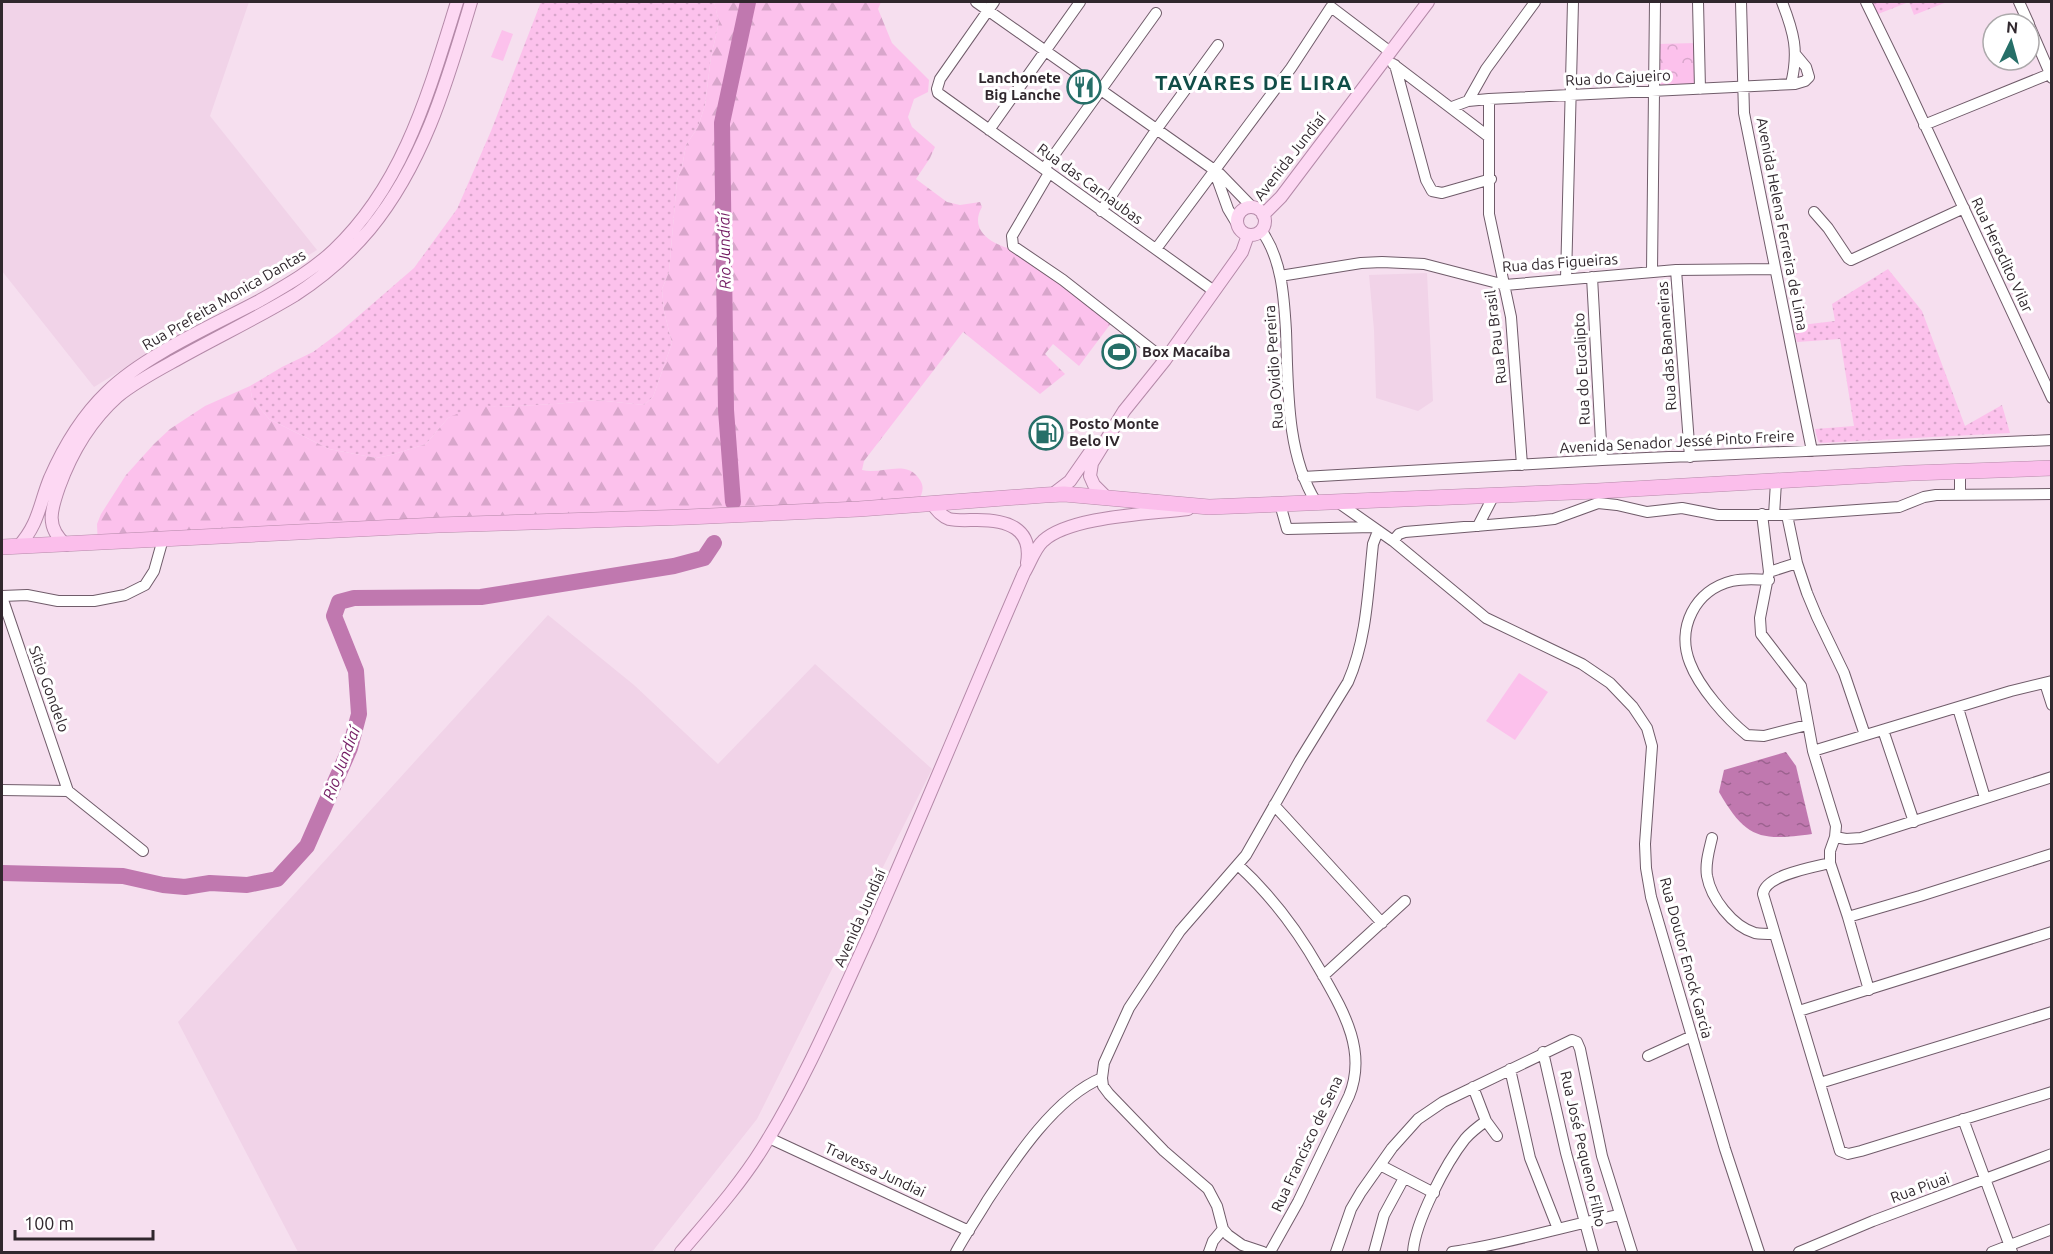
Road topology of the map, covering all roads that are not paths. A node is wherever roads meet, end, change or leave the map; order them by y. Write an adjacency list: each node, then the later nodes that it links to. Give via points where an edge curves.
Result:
1 (471, 2): 15 (main road, Rua Prefeita Monica Dantas)
2 (976, 2): 13 (street)
3 (1080, 2): 17 (street)
4 (1428, 2): 20 (main road, Avenida Jundiaí)
5 (1535, 2): 29 (street, via 1486,69)
6 (1573, 2): 27 (street)
7 (1655, 2): 26 (street, Rua das Bananeiras)
8 (1698, 2): 24 (street)
9 (1741, 2): 23 (street, Avenida Helena Ferreira de Lima)
10 (1782, 2): 19 (street)
11 (1866, 2): 31 (street, Rua Heraclito Vilar)
12 (454, 6): 15 (street); 77 (main road, Rua Prefeita Monica Dantas, via 412,136 393,174 359,224 310,270 122,379 79,424 57,462)
13 (991, 6): 17 (street); 32 (street, Rua das Carnaubas, via 937,88 938,93)
14 (1156, 13): 25 (street)
15 (466, 18): 77 (main road, Rua Prefeita Monica Dantas, via 416,159 370,229 332,268 296,294 120,395 97,418 78,446)
16 (1218, 45): 33 (street)
17 (1044, 51): 25 (street); 32 (street)
18 (2041, 52): 21 (street)
19 (1796, 55): 22 (street); 22 (street, Rua do Cajueiro, via 1809,77)
20 (1389, 58): 30 (street); 35 (street, via 1331,7 1291,68); 37 (street, via 1431,189 1446,193); 40 (main road, Avenida Jundiaí, via 1281,197)
21 (2051, 75): 31 (street)
22 (1789, 84): 23 (street, Rua do Cajueiro)
23 (1744, 87): 24 (street, Rua do Cajueiro); 46 (street, Avenida Helena Ferreira de Lima, via 1746,122)
24 (1700, 89): 26 (street, Rua do Cajueiro)
25 (1100, 90): 33 (street); 36 (street)
26 (1654, 91): 27 (street, Rua do Cajueiro); 48 (street, Rua das Bananeiras)
27 (1571, 96): 28 (street, Rua do Cajueiro); 51 (street)
28 (1490, 99): 29 (street, Rua do Cajueiro); 34 (street, Rua Pau Brasil)
29 (1468, 101): 30 (street, Rua do Cajueiro)
30 (1452, 107): 34 (street)
31 (1924, 125): 38 (street, Rua Heraclito Vilar)
32 (989, 130): 36 (street, Rua das Carnaubas)
33 (1156, 130): 35 (street); 39 (street)
34 (1488, 137): 37 (street, Rua Pau Brasil)
35 (1214, 170): 40 (street); 42 (street); 45 (street)
36 (1047, 171): 39 (street, Rua das Carnaubas); 54 (street, via 1012,236 1013,246)
37 (1491, 179): 52 (street, Rua Pau Brasil, via 1490,214)
38 (1964, 208): 41 (street, via 1852,260); 55 (street, Rua Heraclito Vilar)
39 (1101, 211): 45 (street, Rua das Carnaubas)
40 (1258, 211): 42 (main road, via 1241,211); 43 (main road, via 1264,224)
41 (1814, 212)
42 (1237, 224): 44 (main road)
43 (1261, 230): 44 (main road); 49 (street, Rua Ovidio Pereira)
44 (1248, 235): 53 (main road, via 1242,252)
45 (1156, 249): 53 (street, Rua das Carnaubas)
46 (1774, 269): 47 (street, Rua das Figueiras); 58 (street, Avenida Helena Ferreira de Lima)
47 (1676, 270): 48 (street, Rua das Figueiras); 59 (street, Rua das Bananeiras)
48 (1652, 271): 50 (street, Rua das Figueiras)
49 (1280, 276): 52 (street, Rua das Figueiras, via 1361,263 1403,262 1444,268); 64 (street, Rua Ovidio Pereira, via 1290,413)
50 (1592, 277): 51 (street, Rua das Figueiras); 60 (street, Rua do Eucalipto)
51 (1566, 279): 52 (street, Rua das Figueiras)
52 (1505, 285): 61 (street, Rua Pau Brasil, via 1515,348)
53 (1214, 291): 54 (main road)
54 (1165, 360): 56 (main road)
55 (2051, 394)
56 (1111, 430): 66 (main road, via 1070,481); 71 (main road, via 1090,470 1094,485)
57 (2052, 440): 58 (street, Avenida Senador Jessé Pinto Freire)
58 (1812, 451): 59 (street, Avenida Senador Jessé Pinto Freire)
59 (1690, 456): 60 (street, Avenida Senador Jessé Pinto Freire)
60 (1602, 460): 61 (street, Avenida Senador Jessé Pinto Freire)
61 (1522, 465): 64 (street, Avenida Senador Jessé Pinto Freire)
62 (2052, 468): 63 (highway)
63 (1960, 471): 65 (highway); 67 (street)
64 (1303, 477): 73 (street, Rua Ovidio Pereira)
65 (1776, 482): 70 (highway); 79 (street)
66 (1053, 494): 71 (highway); 74 (highway)
67 (1960, 494): 68 (street); 80 (street, via 1929,496 1899,507)
68 (2052, 494)
69 (1494, 495): 70 (highway); 72 (highway); 81 (street)
70 (1598, 497): 78 (street, via 1647,513 1682,508 1718,514); 81 (street, via 1554,519)
71 (1107, 498): 76 (highway)
72 (1336, 501): 73 (highway); 82 (street, Rua Doutor Enock Garcia)
73 (1316, 502): 75 (highway)
74 (932, 504): 83 (highway); 89 (main road, Avenida Jundiaí, via 952,520 992,520 1016,528 1024,534 1028,545)
75 (1280, 504): 76 (highway); 82 (street, via 1287,529)
76 (1209, 507): 89 (main road, Avenida Jundiaí, via 1110,518 1056,531 1042,542)
77 (46, 511): 85 (main road, via 57,538); 86 (main road, Rua Prefeita Monica Dantas)
78 (1762, 514): 79 (street); 90 (street)
79 (1774, 515): 80 (street)
80 (1787, 515): 88 (street)
81 (1478, 526): 84 (street, via 1405,532)
82 (1376, 529): 84 (street, Rua Doutor Enock Garcia); 103 (street, via 1354,668)
83 (163, 539): 85 (highway); 91 (street, via 154,571 145,585 125,595 93,601 58,601 27,595)
84 (1393, 541): 120 (street, Rua Doutor Enock Garcia, via 1486,618 1597,673 1623,695 1644,721 1652,754 1645,844 1648,881)
85 (66, 544): 86 (highway)
86 (18, 547): 87 (highway)
87 (2, 548)
88 (1797, 563): 90 (street); 97 (street, via 1844,673)
89 (1024, 573): 131 (main road, Avenida Jundiaí, via 837,1006)
90 (1769, 576): 95 (street, via 1760,618 1761,634 1801,686); 95 (street, via 1730,582 1701,599 1686,629 1688,657 1706,689 1747,735)
91 (2, 597): 101 (street, Sítio Gondelo)
92 (2048, 682): 93 (street); 94 (street)
93 (2052, 705)
94 (1958, 708): 96 (street); 102 (street)
95 (1807, 725): 98 (street)
96 (1883, 730): 97 (street); 104 (street)
97 (1865, 735): 98 (street)
98 (1814, 751): 105 (street, via 1833,813)
99 (2052, 777): 102 (street)
100 (2, 790): 101 (street)
101 (68, 791): 107 (street)
102 (1985, 798): 104 (street)
103 (1274, 806): 110 (street); 113 (street)
104 (1914, 822): 105 (street, via 1861,838)
105 (1835, 837): 109 (street)
106 (1712, 838): 115 (street, via 1707,867 1716,899 1745,928)
107 (143, 851)
108 (2052, 854): 112 (street)
109 (1830, 862): 112 (street); 115 (street, via 1782,876 1765,886 1764,897)
110 (1238, 865): 116 (street, Rua Francisco de Sena, via 1295,928); 124 (street, via 1194,912 1145,982 1118,1030)
111 (1405, 901): 113 (street)
112 (1848, 917): 117 (street)
113 (1382, 923): 116 (street)
114 (2052, 932): 117 (street)
115 (1774, 934): 118 (street)
116 (1323, 976): 149 (street, Rua Francisco de Sena, via 1351,1033 1355,1078)
117 (1869, 990): 118 (street)
118 (1799, 1011): 125 (street)
119 (2052, 1012): 125 (street)
120 (1692, 1036): 122 (street); 156 (street, Rua Doutor Enock Garcia)
121 (1543, 1052): 123 (street); 137 (street, via 1571,1040 1577,1042); 138 (street, Rua José Pequeno Filho)
122 (1648, 1056)
123 (1510, 1069): 126 (street); 140 (street, via 1530,1158)
124 (1102, 1078): 139 (street, via 1103,1086 1121,1109 1208,1189); 142 (street, via 1069,1101 1023,1148)
125 (1820, 1083): 128 (street, via 1837,1146 1843,1153)
126 (1473, 1087): 129 (street); 133 (street, via 1418,1119)
127 (2052, 1092): 128 (street)
128 (1963, 1119): 135 (street)
129 (1486, 1121): 130 (street); 136 (street, via 1465,1139)
130 (1497, 1136)
131 (769, 1138): 142 (street, Travessa Jundiai); 145 (main road, Avenida Jundiaí, via 736,1187)
132 (2052, 1154): 135 (street, Rua Piuai)
133 (1380, 1165): 134 (street); 150 (street, via 1351,1209)
134 (1404, 1178): 136 (street); 151 (street, via 1384,1215)
135 (1986, 1180): 143 (street); 157 (street, Rua Piuai)
136 (1434, 1193): 152 (street, via 1418,1227)
137 (1619, 1215): 138 (street); 155 (street)
138 (1583, 1222): 140 (street); 154 (street, Rua José Pequeno Filho)
139 (1223, 1229): 147 (street); 148 (street, via 1242,1245)
140 (1558, 1229): 144 (street)
141 (2052, 1229): 143 (street)
142 (969, 1232): 146 (street)
143 (2011, 1250): 158 (street)
144 (1471, 1251): 153 (street)
145 (681, 1252)
146 (956, 1252)
147 (1209, 1252)
148 (1263, 1252)
149 (1270, 1252)
150 (1336, 1252)
151 (1374, 1252)
152 (1413, 1252)
153 (1452, 1252)
154 (1593, 1252)
155 (1632, 1252)
156 (1759, 1252)
157 (1799, 1252)
158 (1992, 1252)

